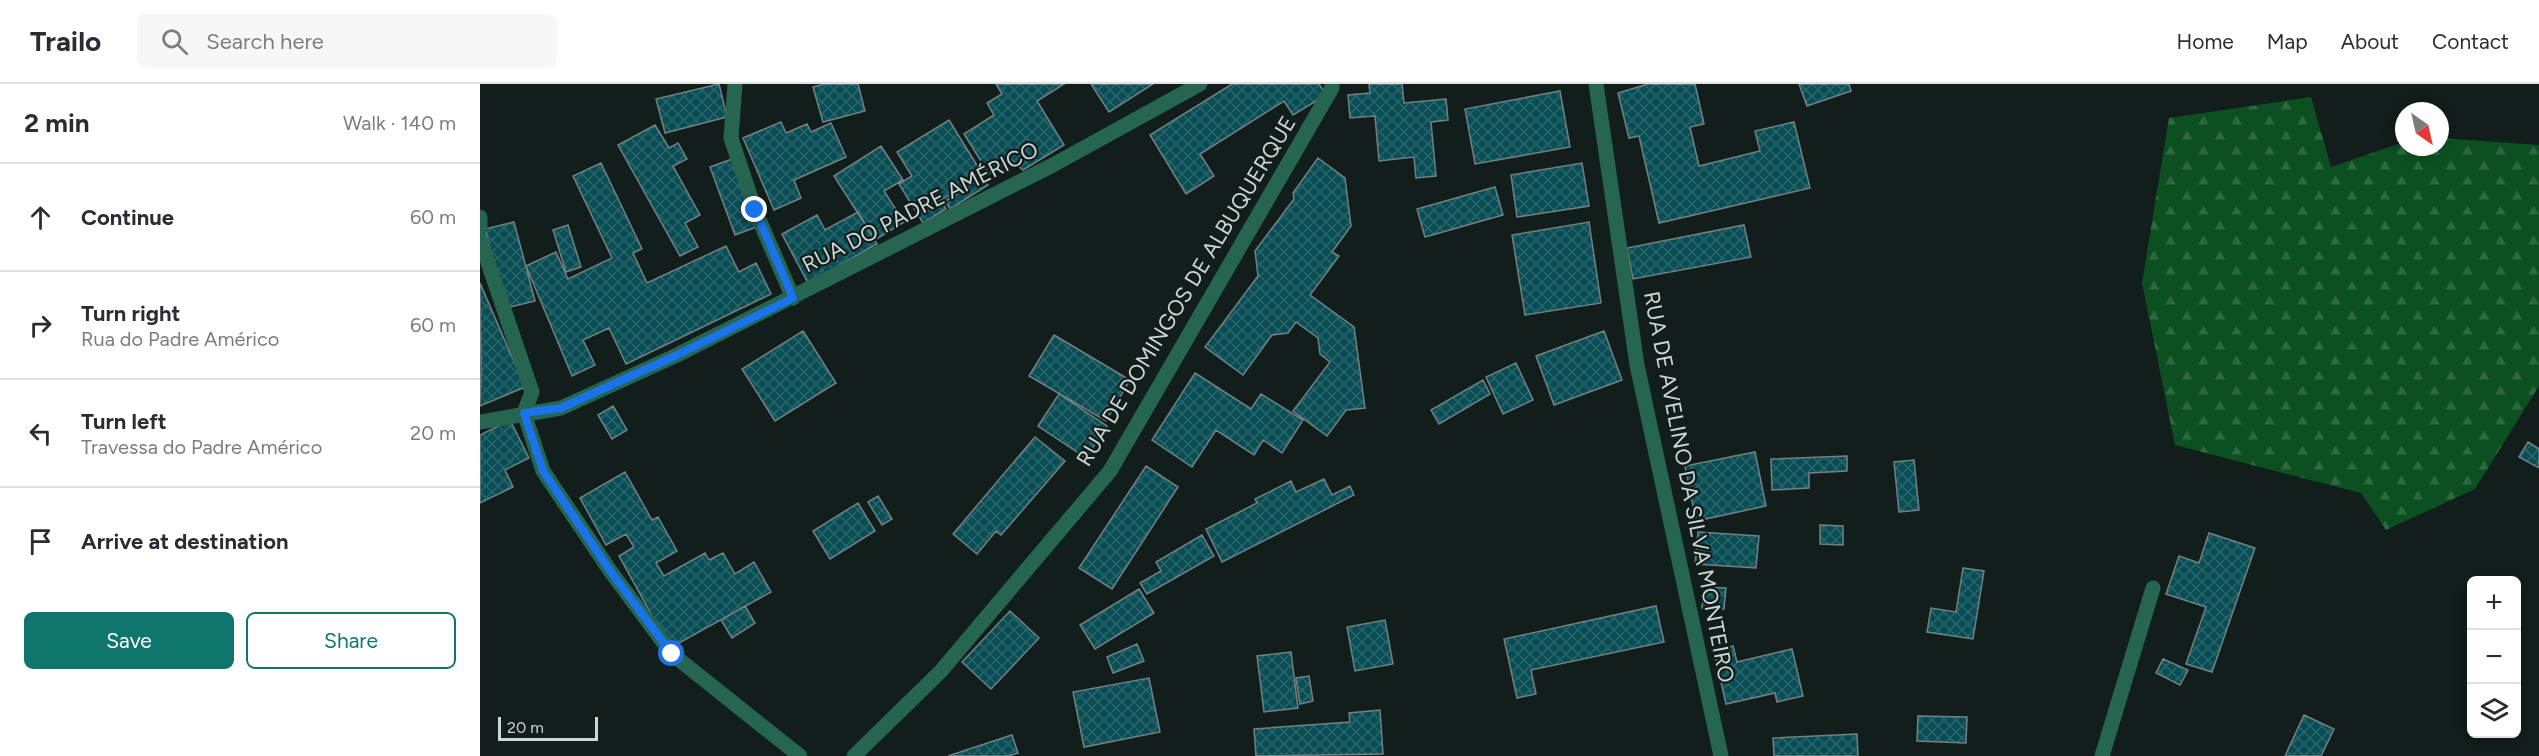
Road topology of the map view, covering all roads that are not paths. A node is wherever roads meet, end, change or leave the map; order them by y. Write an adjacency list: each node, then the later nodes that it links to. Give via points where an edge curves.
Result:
1 (735, 84): 8 (street, via 730,138 755,210)
2 (1200, 84): 8 (street, RUA DO PADRE AMÉRICO, via 1053,165)
3 (1332, 84): 13 (street, RUA DE DOMINGOS DE ALBUQUERQUE, via 1110,471 941,671)
4 (1596, 84): 14 (street, RUA DE AVELINO DA SILVA MONTEIRO, via 1637,365)
5 (480, 217): 6 (street)
6 (480, 227)
7 (480, 239): 9 (street, via 532,392)
8 (793, 298): 9 (street, RUA DO PADRE AMÉRICO, via 561,408)
9 (524, 413): 10 (street, RUA DO PADRE AMÉRICO); 12 (street, via 543,471 672,654)
10 (480, 423)
11 (2153, 588): 15 (street)
12 (800, 756)
13 (854, 756)
14 (1721, 756)
15 (2102, 756)

